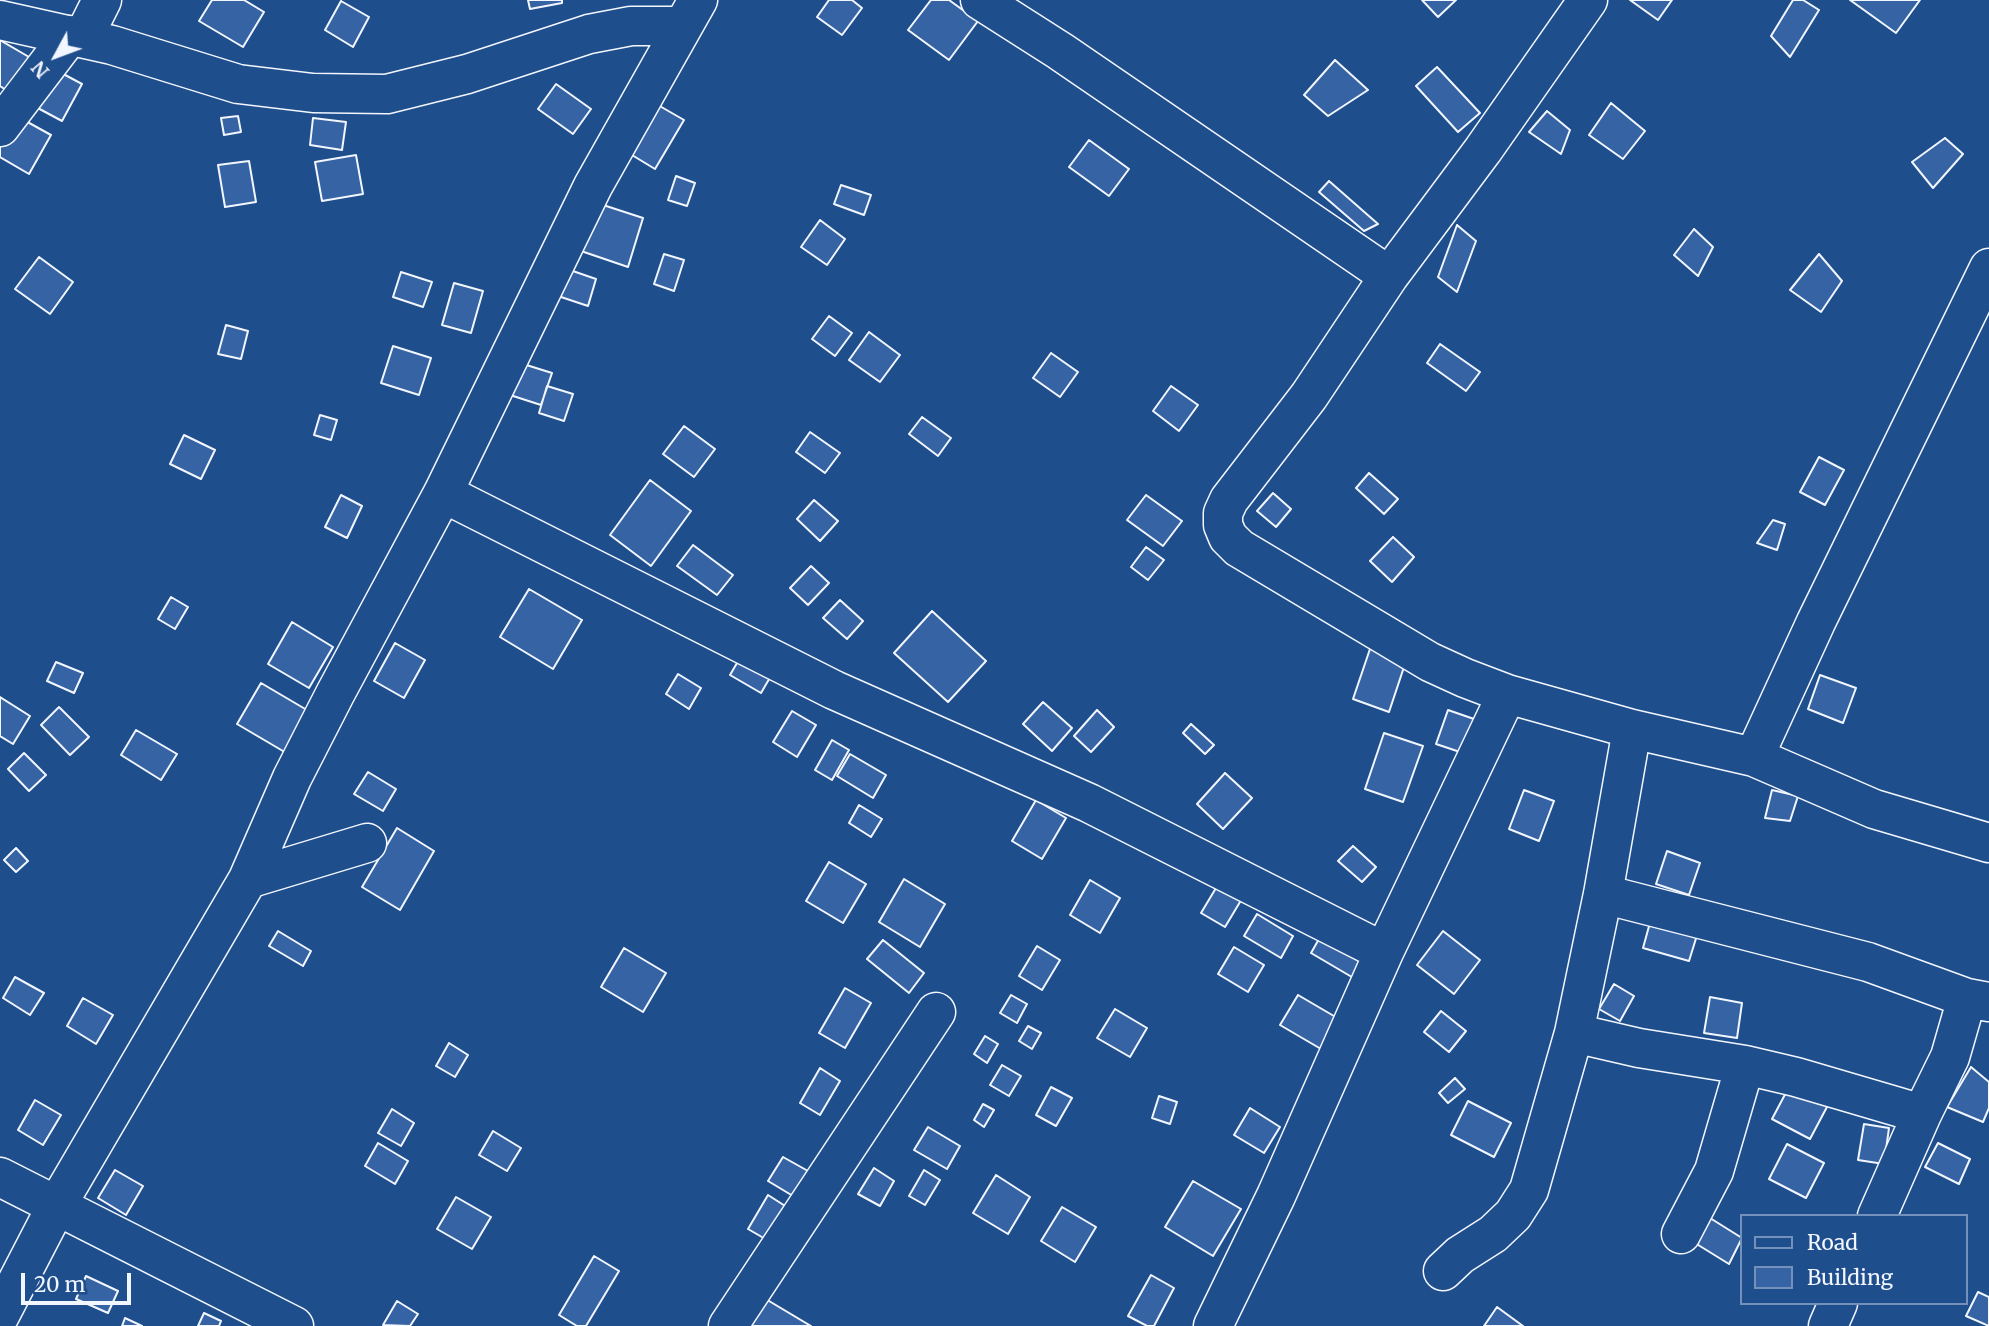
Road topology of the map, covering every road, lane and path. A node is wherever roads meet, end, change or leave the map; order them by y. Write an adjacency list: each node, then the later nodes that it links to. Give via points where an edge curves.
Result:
1 (102, 0): 6 (street)
2 (980, 0): 9 (street)
3 (1588, 0): 9 (street)
4 (690, 13): 6 (street, via 589,34 467,74 387,94 313,93 238,84); 10 (street, via 593,186)
5 (0, 20): 6 (street)
6 (76, 36): 7 (street)
7 (0, 127)
8 (1989, 268): 13 (street)
9 (1389, 276): 11 (street, via 1309,396 1229,500 1223,525 1227,537 1239,548 1430,662)
10 (443, 494): 16 (street, via 310,742); 18 (street, via 835,690 1089,803)
11 (1507, 694): 12 (street); 18 (street)
12 (1632, 729): 13 (street); 17 (street)
13 (1754, 757): 15 (street, via 1874,809)
14 (367, 843): 16 (street)
15 (1989, 843)
16 (248, 879): 25 (street)
17 (1603, 894): 19 (street, via 1868,962); 21 (street)
18 (1384, 952): 33 (street)
19 (1978, 1000): 23 (street)
20 (936, 1012): 32 (street)
21 (1574, 1033): 22 (street); 28 (street, via 1529,1191 1493,1234)
22 (1745, 1065): 23 (street); 27 (street, via 1714,1171)
23 (1922, 1114): 26 (street)
24 (0, 1177): 25 (street)
25 (57, 1205): 30 (street); 31 (street)
26 (1878, 1214)
27 (1681, 1234)
28 (1443, 1272)
29 (1837, 1305): 34 (street)
30 (0, 1315)
31 (294, 1326)
32 (728, 1326)
33 (1213, 1326)
34 (1828, 1326)

